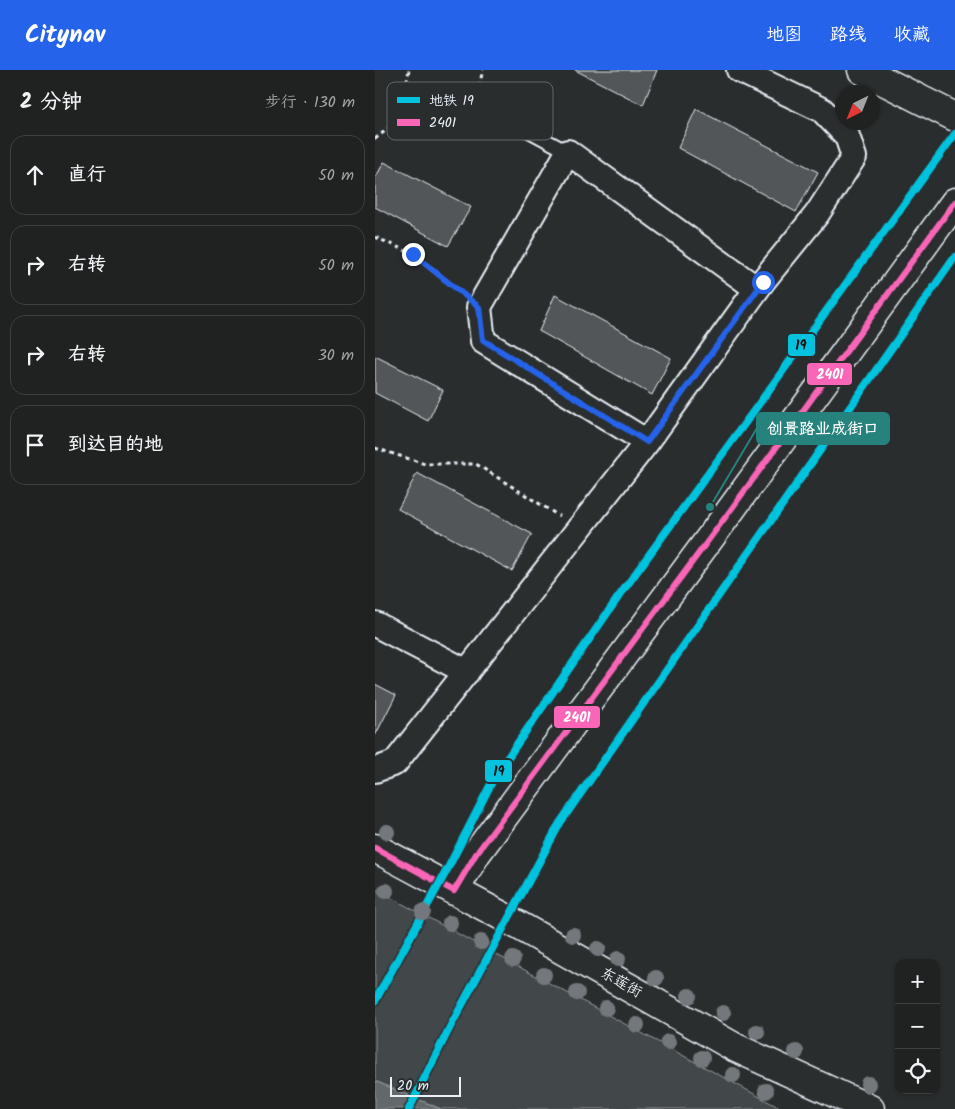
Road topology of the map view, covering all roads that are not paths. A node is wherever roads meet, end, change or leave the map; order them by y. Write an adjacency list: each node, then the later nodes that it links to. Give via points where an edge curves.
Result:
1 (739, 70): 7 (street, via 822,110 847,136 854,157 817,214)
2 (862, 70): 3 (street)
3 (955, 117)
4 (546, 140): 5 (lane)
5 (568, 152): 7 (street); 8 (street, via 479,307 483,340)
6 (955, 202): 13 (street, via 476,854)
7 (757, 289): 8 (street)
8 (647, 442): 10 (street)
9 (375, 624): 10 (street)
10 (467, 672): 11 (street, via 395,763)
11 (375, 770)
12 (375, 848): 13 (street, 东莲街)
13 (454, 891): 14 (street, 东莲街, via 736,1048)
14 (870, 1109)

